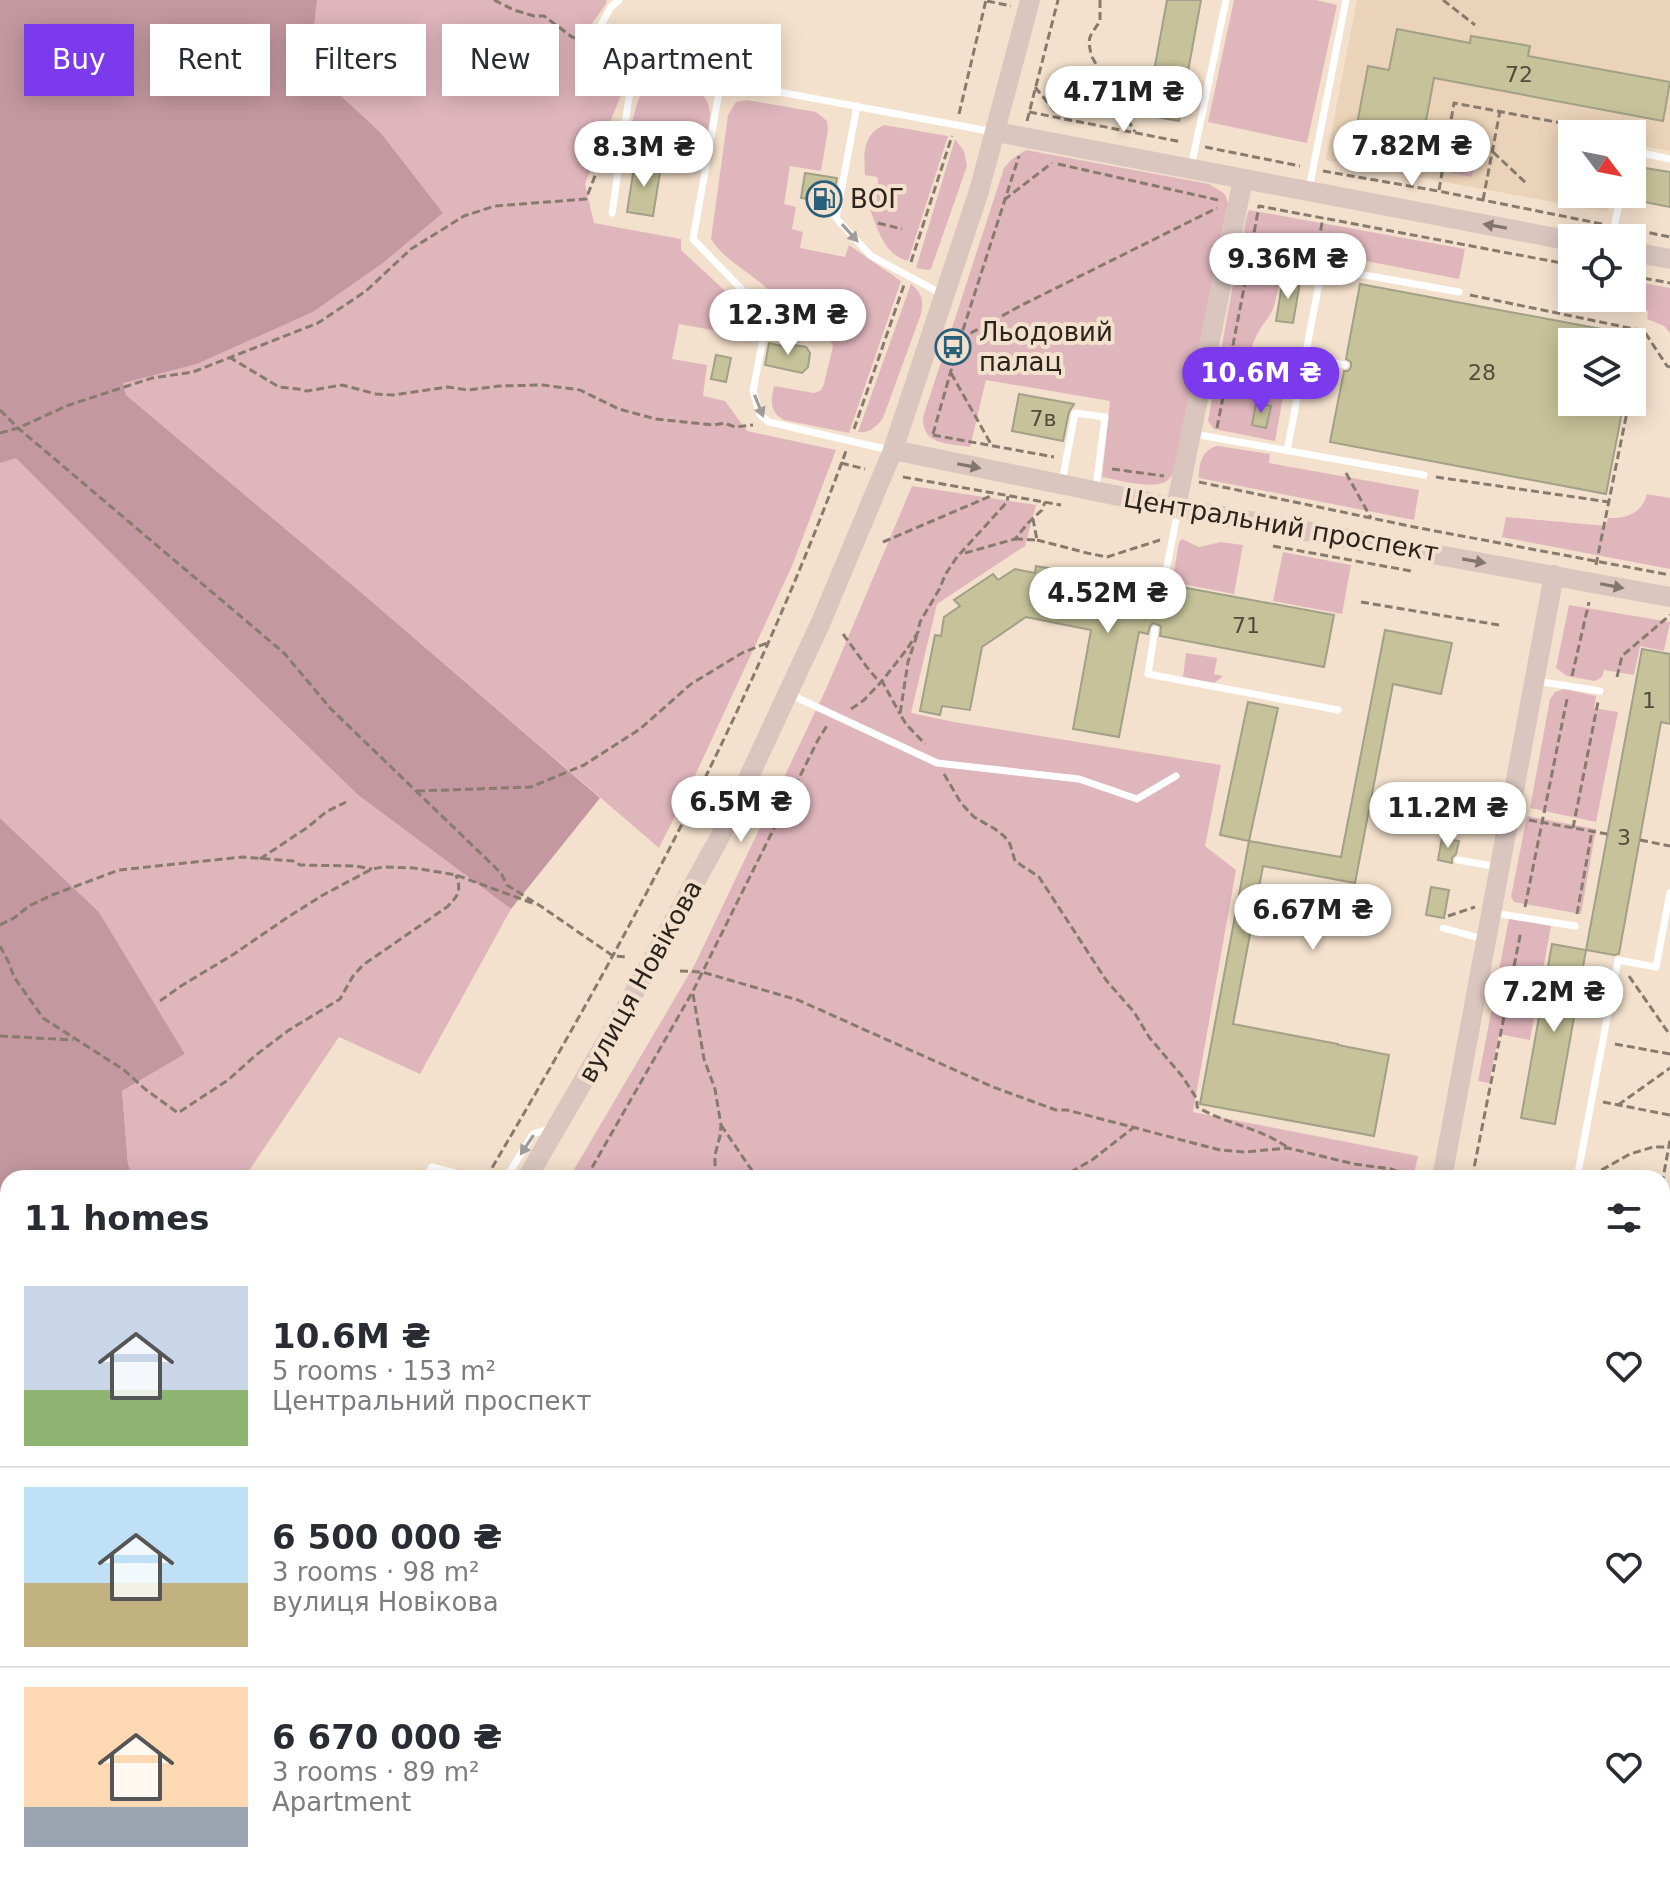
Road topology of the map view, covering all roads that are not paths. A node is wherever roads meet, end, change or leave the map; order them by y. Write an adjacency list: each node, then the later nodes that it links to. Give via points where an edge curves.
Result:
1 (619, 0): 5 (lane)
2 (1030, 0): 10 (street)
3 (1226, 0): 13 (lane)
4 (1346, 0): 15 (lane)
5 (601, 24)
6 (781, 92): 9 (lane)
7 (629, 96): 16 (lane)
8 (718, 96): 27 (lane, one-way to 27, via 693,239 752,300 766,323 753,391 760,415 769,422)
9 (857, 106): 10 (lane); 23 (lane, one-way to 23, via 836,218 871,256)
10 (996, 132): 13 (street, via 1021,146); 23 (street)
11 (1646, 154): 12 (lane)
12 (1670, 159)
13 (1191, 169): 14 (street)
14 (1243, 179): 15 (street); 18 (street)
15 (1309, 191): 17 (street, one-way to 15)
16 (612, 213)
17 (1558, 238)
18 (1228, 251): 21 (lane); 26 (street)
19 (1646, 255): 20 (street)
20 (1670, 259)
21 (1318, 268): 22 (lane); 24 (lane)
22 (1459, 292)
23 (944, 296): 27 (street)
24 (1305, 358): 25 (lane); 28 (lane)
25 (1345, 365)
26 (1192, 434): 28 (lane); 32 (street)
27 (893, 450): 30 (street, Центральний проспект, one-way to 30); 39 (street, вулиця Новікова)
28 (1287, 451): 29 (lane)
29 (1424, 475)
30 (1062, 484): 31 (street, Центральний проспект); 31 (lane, via 1075,413 1105,417)
31 (1095, 491): 32 (street, Центральний проспект)
32 (1177, 507): 33 (street, Центральний проспект, one-way to 33); 35 (lane)
33 (1554, 575): 34 (street, Центральний проспект, one-way to 34); 37 (street)
34 (1670, 597)
35 (1158, 612)
36 (1155, 629): 40 (lane, via 1148,674)
37 (1534, 681): 38 (lane); 43 (street)
38 (1600, 691)
39 (789, 694): 41 (lane, via 937,763 1079,779 1137,799); 49 (street, вулиця Новікова, via 727,824)
40 (1338, 710)
41 (1176, 776)
42 (1458, 860): 43 (lane)
43 (1500, 868): 45 (street)
44 (1670, 893): 53 (lane, via 1656,967 1618,960)
45 (1492, 906): 46 (lane, via 1523,918); 48 (street)
46 (1575, 926)
47 (1444, 928): 48 (lane)
48 (1486, 939): 52 (street)
49 (559, 1126): 50 (lane, one-way to 50, via 533,1134); 51 (street, вулиця Новікова)
50 (511, 1170)
51 (532, 1170)
52 (1443, 1170)
53 (1579, 1170)

